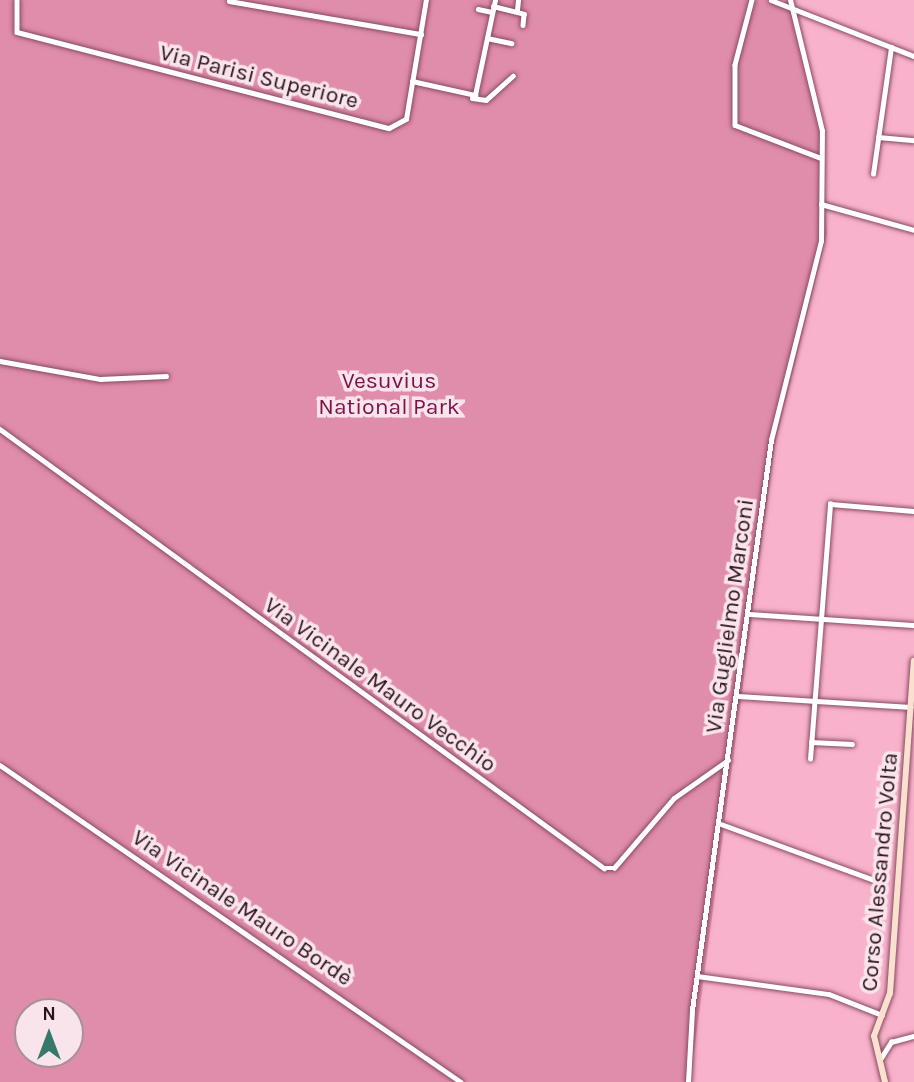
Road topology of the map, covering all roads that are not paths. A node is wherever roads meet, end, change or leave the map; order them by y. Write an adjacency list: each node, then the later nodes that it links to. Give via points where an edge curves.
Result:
1 (17, 0): 19 (street, Via Parisi Superiore, via 17,32 389,128 406,119)
2 (426, 0): 13 (street, Via Parisi Superiore)
3 (518, 0): 11 (street)
4 (752, 0): 23 (street, via 736,65 735,125)
5 (771, 0): 10 (street)
6 (790, 0): 10 (street, Via Guglielmo Marconi)
7 (229, 1): 13 (street)
8 (493, 6): 9 (street); 11 (street); 14 (street)
9 (478, 9)
10 (794, 9): 16 (street); 23 (street, Via Guglielmo Marconi, via 819,110)
11 (517, 10): 12 (street, via 524,14)
12 (523, 25)
13 (421, 34): 19 (street, Via Parisi Superiore)
14 (487, 38): 15 (street); 20 (street)
15 (511, 43)
16 (891, 47): 17 (street); 21 (street)
17 (914, 56)
18 (513, 76): 20 (street, via 486,100)
19 (412, 81): 20 (street)
20 (472, 98)
21 (878, 137): 22 (street); 24 (street)
22 (914, 140)
23 (821, 158): 25 (street, Via Guglielmo Marconi)
24 (873, 174)
25 (821, 204): 26 (street); 31 (street, Via Guglielmo Marconi, via 821,241 771,440)
26 (914, 229)
27 (0, 361): 28 (street, via 100,379)
28 (166, 376)
29 (0, 429): 41 (street, Via Vicinale Mauro Vecchio, via 604,868 614,868 674,798)
30 (914, 511): 32 (street, via 830,504)
31 (748, 614): 32 (street); 35 (street, Via Guglielmo Marconi)
32 (819, 619): 33 (street); 36 (street)
33 (914, 625)
34 (914, 661): 37 (main road, Corso Alessandro Volta)
35 (738, 696): 36 (street); 41 (street, Via Guglielmo Marconi)
36 (814, 701): 37 (street); 38 (street)
37 (911, 708): 46 (main road, Corso Alessandro Volta, via 890,993)
38 (811, 742): 39 (street); 40 (street)
39 (852, 744)
40 (810, 759)
41 (728, 760): 43 (street, Via Guglielmo Marconi)
42 (0, 765): 49 (street, Via Vicinale Mauro Bordè)
43 (721, 824): 44 (street); 45 (street, Via Guglielmo Marconi)
44 (874, 880)
45 (697, 976): 46 (street, via 830,994); 50 (street, Via Guglielmo Marconi)
46 (882, 1015): 48 (main road, Corso Alessandro Volta, via 874,1036)
47 (914, 1036): 48 (street, via 891,1042)
48 (881, 1058): 51 (main road, Corso Alessandro Volta)
49 (461, 1082)
50 (688, 1082)
51 (885, 1082)

